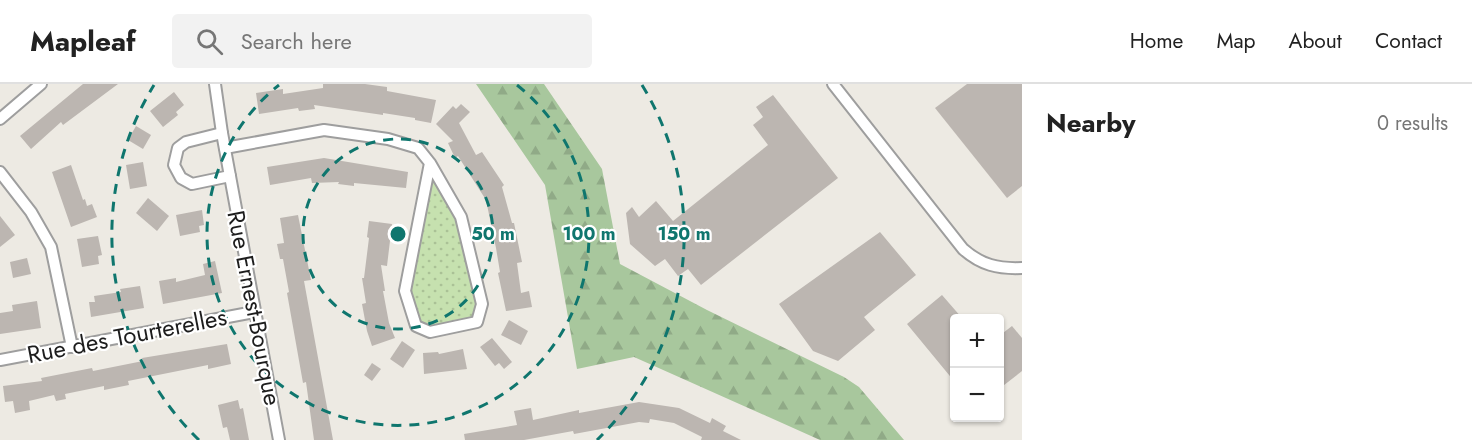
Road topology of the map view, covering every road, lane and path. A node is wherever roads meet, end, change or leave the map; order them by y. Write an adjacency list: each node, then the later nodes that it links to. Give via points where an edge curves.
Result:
1 (41, 84): 4 (street)
2 (215, 84): 5 (street, Rue Ernest-Bourque)
3 (833, 84): 10 (street, via 963,249 991,266)
4 (0, 119)
5 (222, 133): 6 (street, Rue Ernest-Bourque); 9 (street, Rue Ernest-Bourque, via 186,142 178,148 174,165 181,178 192,184)
6 (225, 148): 7 (street, via 324,130 418,147); 9 (street, Rue Ernest-Bourque)
7 (430, 163): 7 (street, via 461,217 482,304 477,322 430,332 416,326 405,291)
8 (0, 172): 12 (street, via 32,212 51,247)
9 (230, 176): 11 (street, Rue Ernest-Bourque)
10 (1022, 268)
11 (254, 312): 12 (street, Rue des Tourterelles); 14 (street, Rue Ernest-Bourque)
12 (72, 347): 13 (street, Rue des Tourterelles)
13 (0, 360)
14 (279, 440)

